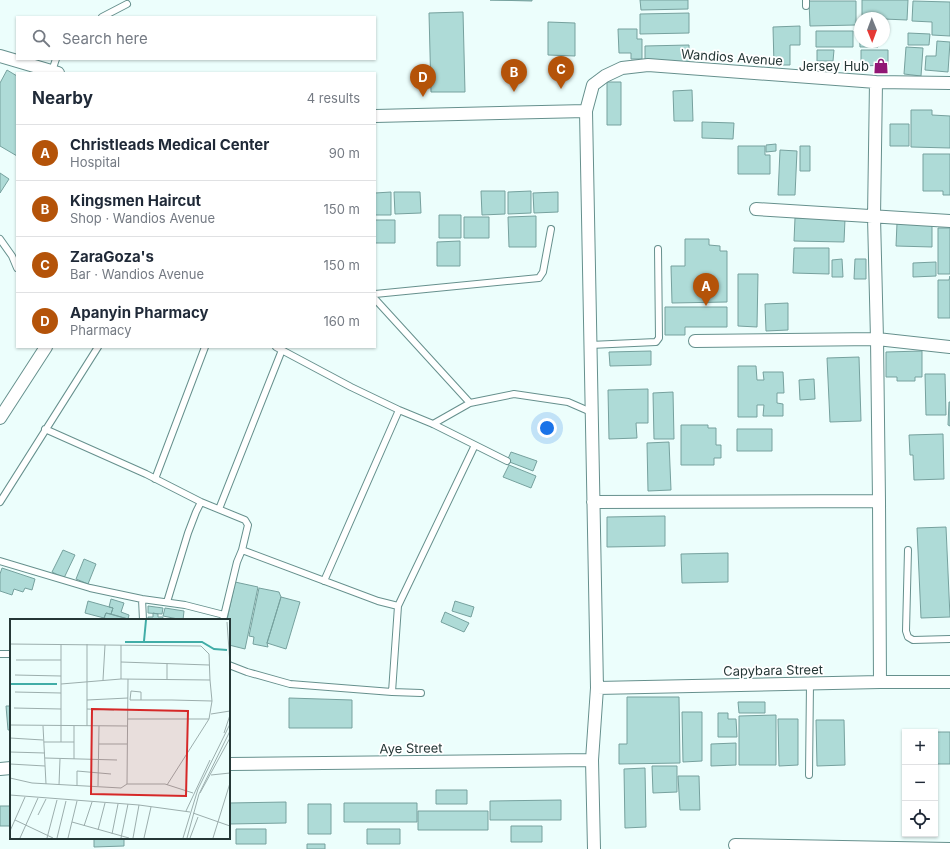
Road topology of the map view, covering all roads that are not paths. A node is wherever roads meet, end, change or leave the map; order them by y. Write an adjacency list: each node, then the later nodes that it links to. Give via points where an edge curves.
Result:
1 (126, 4): 2 (lane)
2 (104, 16)
3 (0, 56): 5 (street)
4 (56, 60): 5 (lane)
5 (55, 72)
6 (876, 82): 7 (street, Wandios Avenue); 8 (street, Wandios Avenue, via 648,65 622,68 592,85); 11 (street)
7 (950, 83)
8 (586, 111): 9 (street); 21 (street, Wandios Avenue)
9 (376, 116)
10 (756, 209): 11 (street)
11 (874, 217): 12 (street); 19 (street)
12 (950, 221)
13 (551, 229): 17 (lane, via 543,272 538,278)
14 (0, 239): 16 (lane)
15 (658, 249): 21 (lane, via 659,338 656,342)
16 (16, 266)
17 (376, 294)
18 (376, 300): 27 (lane)
19 (877, 339): 20 (street); 22 (street); 36 (street)
20 (695, 341)
21 (590, 345): 29 (street, Wandios Avenue)
22 (950, 347)
23 (45, 348): 30 (street)
24 (97, 348): 32 (lane)
25 (205, 348): 35 (lane)
26 (279, 348): 28 (lane); 40 (lane)
27 (470, 403): 29 (lane, via 514,394 568,402); 31 (lane)
28 (399, 410): 31 (lane); 44 (lane)
29 (591, 412): 39 (street, Wandios Avenue)
30 (0, 418)
31 (434, 424): 33 (lane)
32 (45, 429): 35 (lane); 37 (lane)
33 (475, 445): 34 (lane); 47 (lane)
34 (507, 461)
35 (154, 479): 38 (lane)
36 (879, 501): 39 (street); 52 (street)
37 (0, 502)
38 (201, 502): 40 (lane); 46 (lane, via 188,533)
39 (593, 502): 55 (street, Wandios Avenue)
40 (219, 509): 41 (lane, via 245,520 248,525)
41 (242, 550): 44 (lane); 48 (lane)
42 (908, 550): 50 (lane, via 908,637 913,640)
43 (0, 561): 45 (lane, via 90,588)
44 (324, 581): 47 (lane)
45 (142, 599): 46 (lane); 49 (lane)
46 (167, 602): 48 (lane)
47 (398, 606): 56 (lane)
48 (223, 617)
49 (143, 619)
50 (950, 639)
51 (230, 666): 56 (lane, via 290,684)
52 (880, 682): 53 (street, Capybara Street); 54 (street, Capybara Street)
53 (950, 682)
54 (810, 683): 55 (street, Capybara Street); 60 (lane)
55 (597, 688): 58 (street, Wandios Avenue)
56 (392, 692): 57 (lane)
57 (421, 693)
58 (592, 760): 59 (street, Aye Street); 62 (street, Wandios Avenue)
59 (230, 764)
60 (809, 775)
61 (734, 845): 63 (street)
62 (594, 849)
63 (950, 849)

